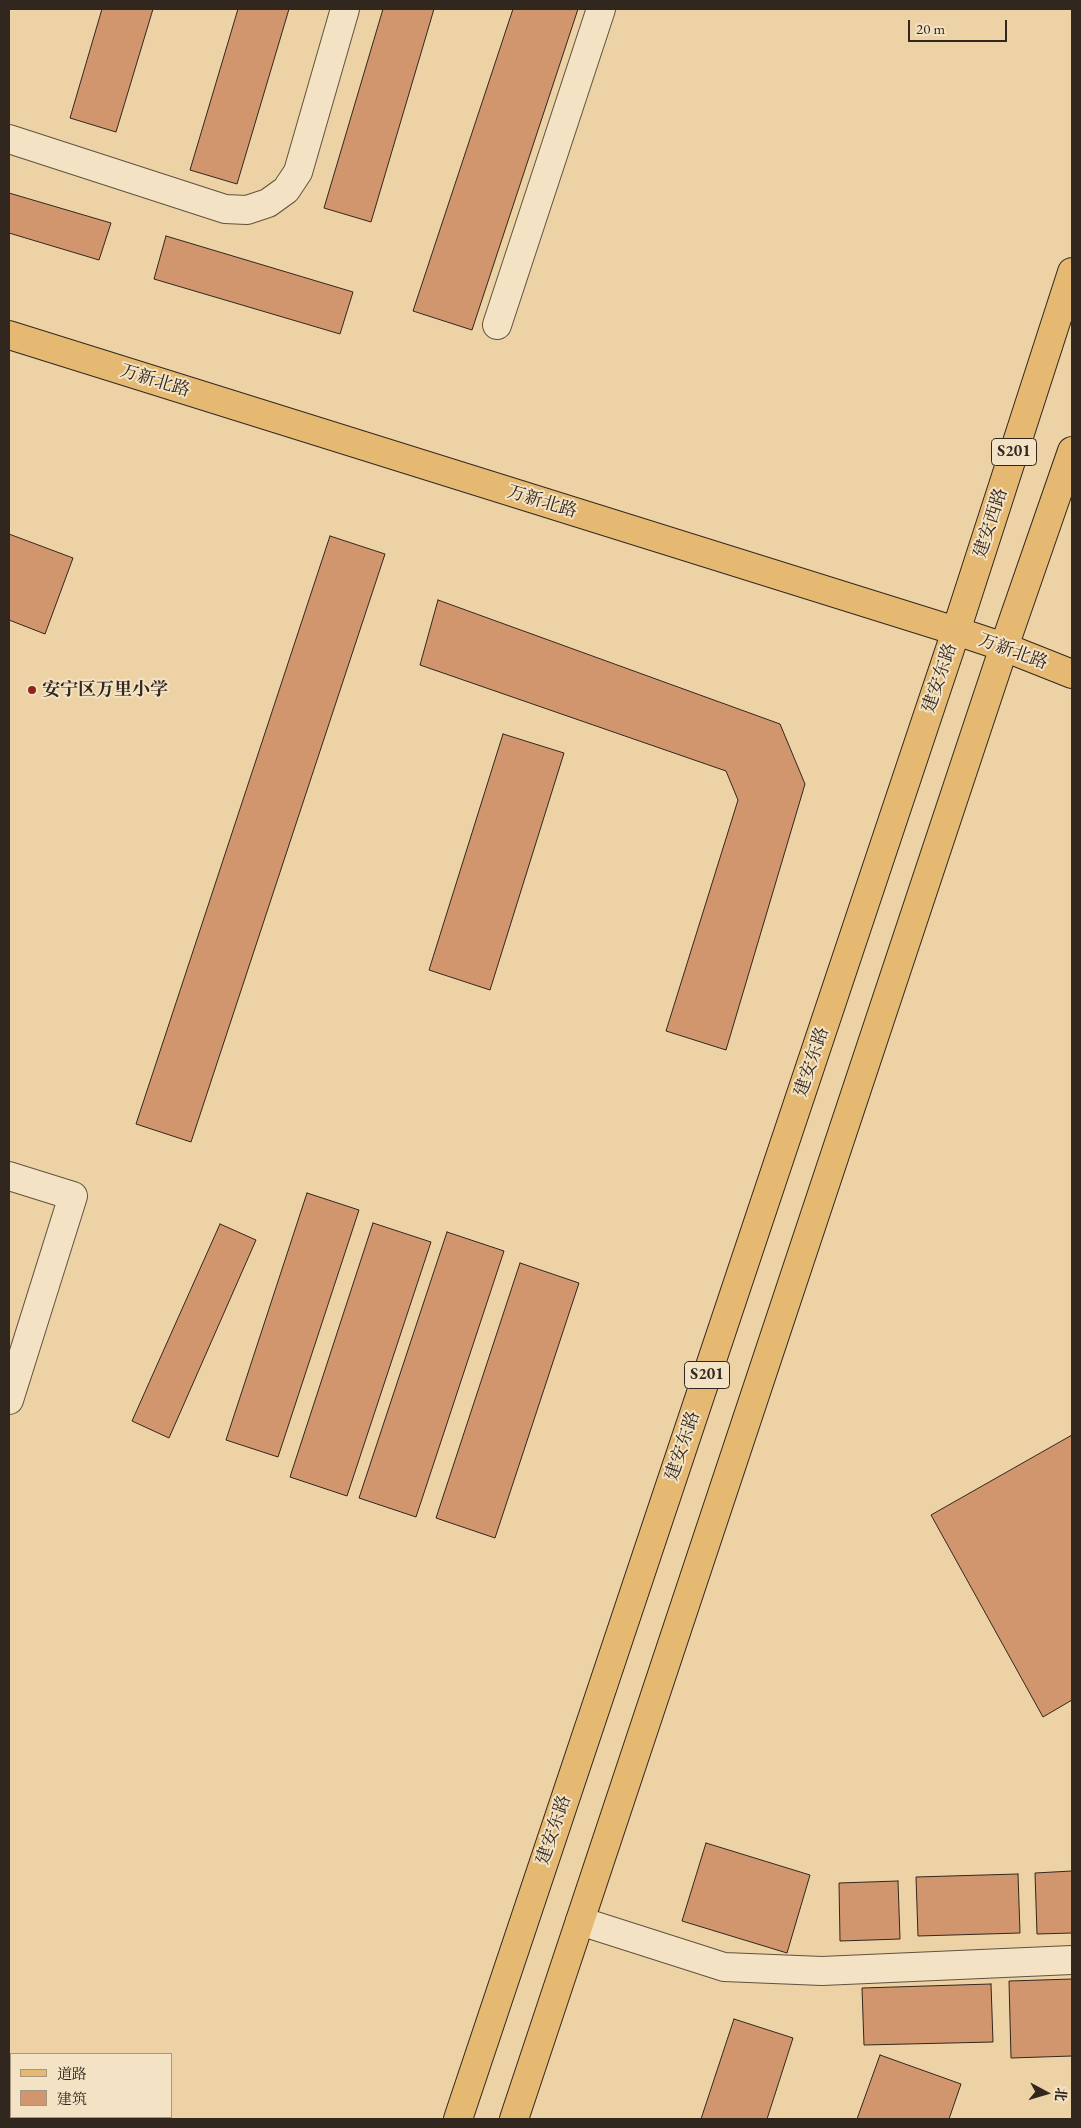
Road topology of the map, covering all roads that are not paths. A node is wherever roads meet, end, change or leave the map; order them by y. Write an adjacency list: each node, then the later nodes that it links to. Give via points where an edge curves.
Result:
1 (345, 9): 3 (street, via 298,172 286,190 268,203 247,210 226,209)
2 (601, 9): 5 (street)
3 (9, 138)
4 (1072, 272): 8 (main road, 建安西路 / S201)
5 (497, 325)
6 (9, 335): 8 (main road, 万新北路)
7 (1072, 451): 9 (main road)
8 (956, 631): 9 (main road, 万新北路); 15 (main road, 建安东路 / S201)
9 (1004, 647): 10 (main road, 万新北路); 13 (main road)
10 (1072, 674)
11 (9, 1176): 12 (street, via 73,1196)
12 (9, 1400)
13 (580, 1920): 14 (street, via 724,1967 822,1971); 16 (main road)
14 (1072, 1960)
15 (458, 2119)
16 (514, 2119)

